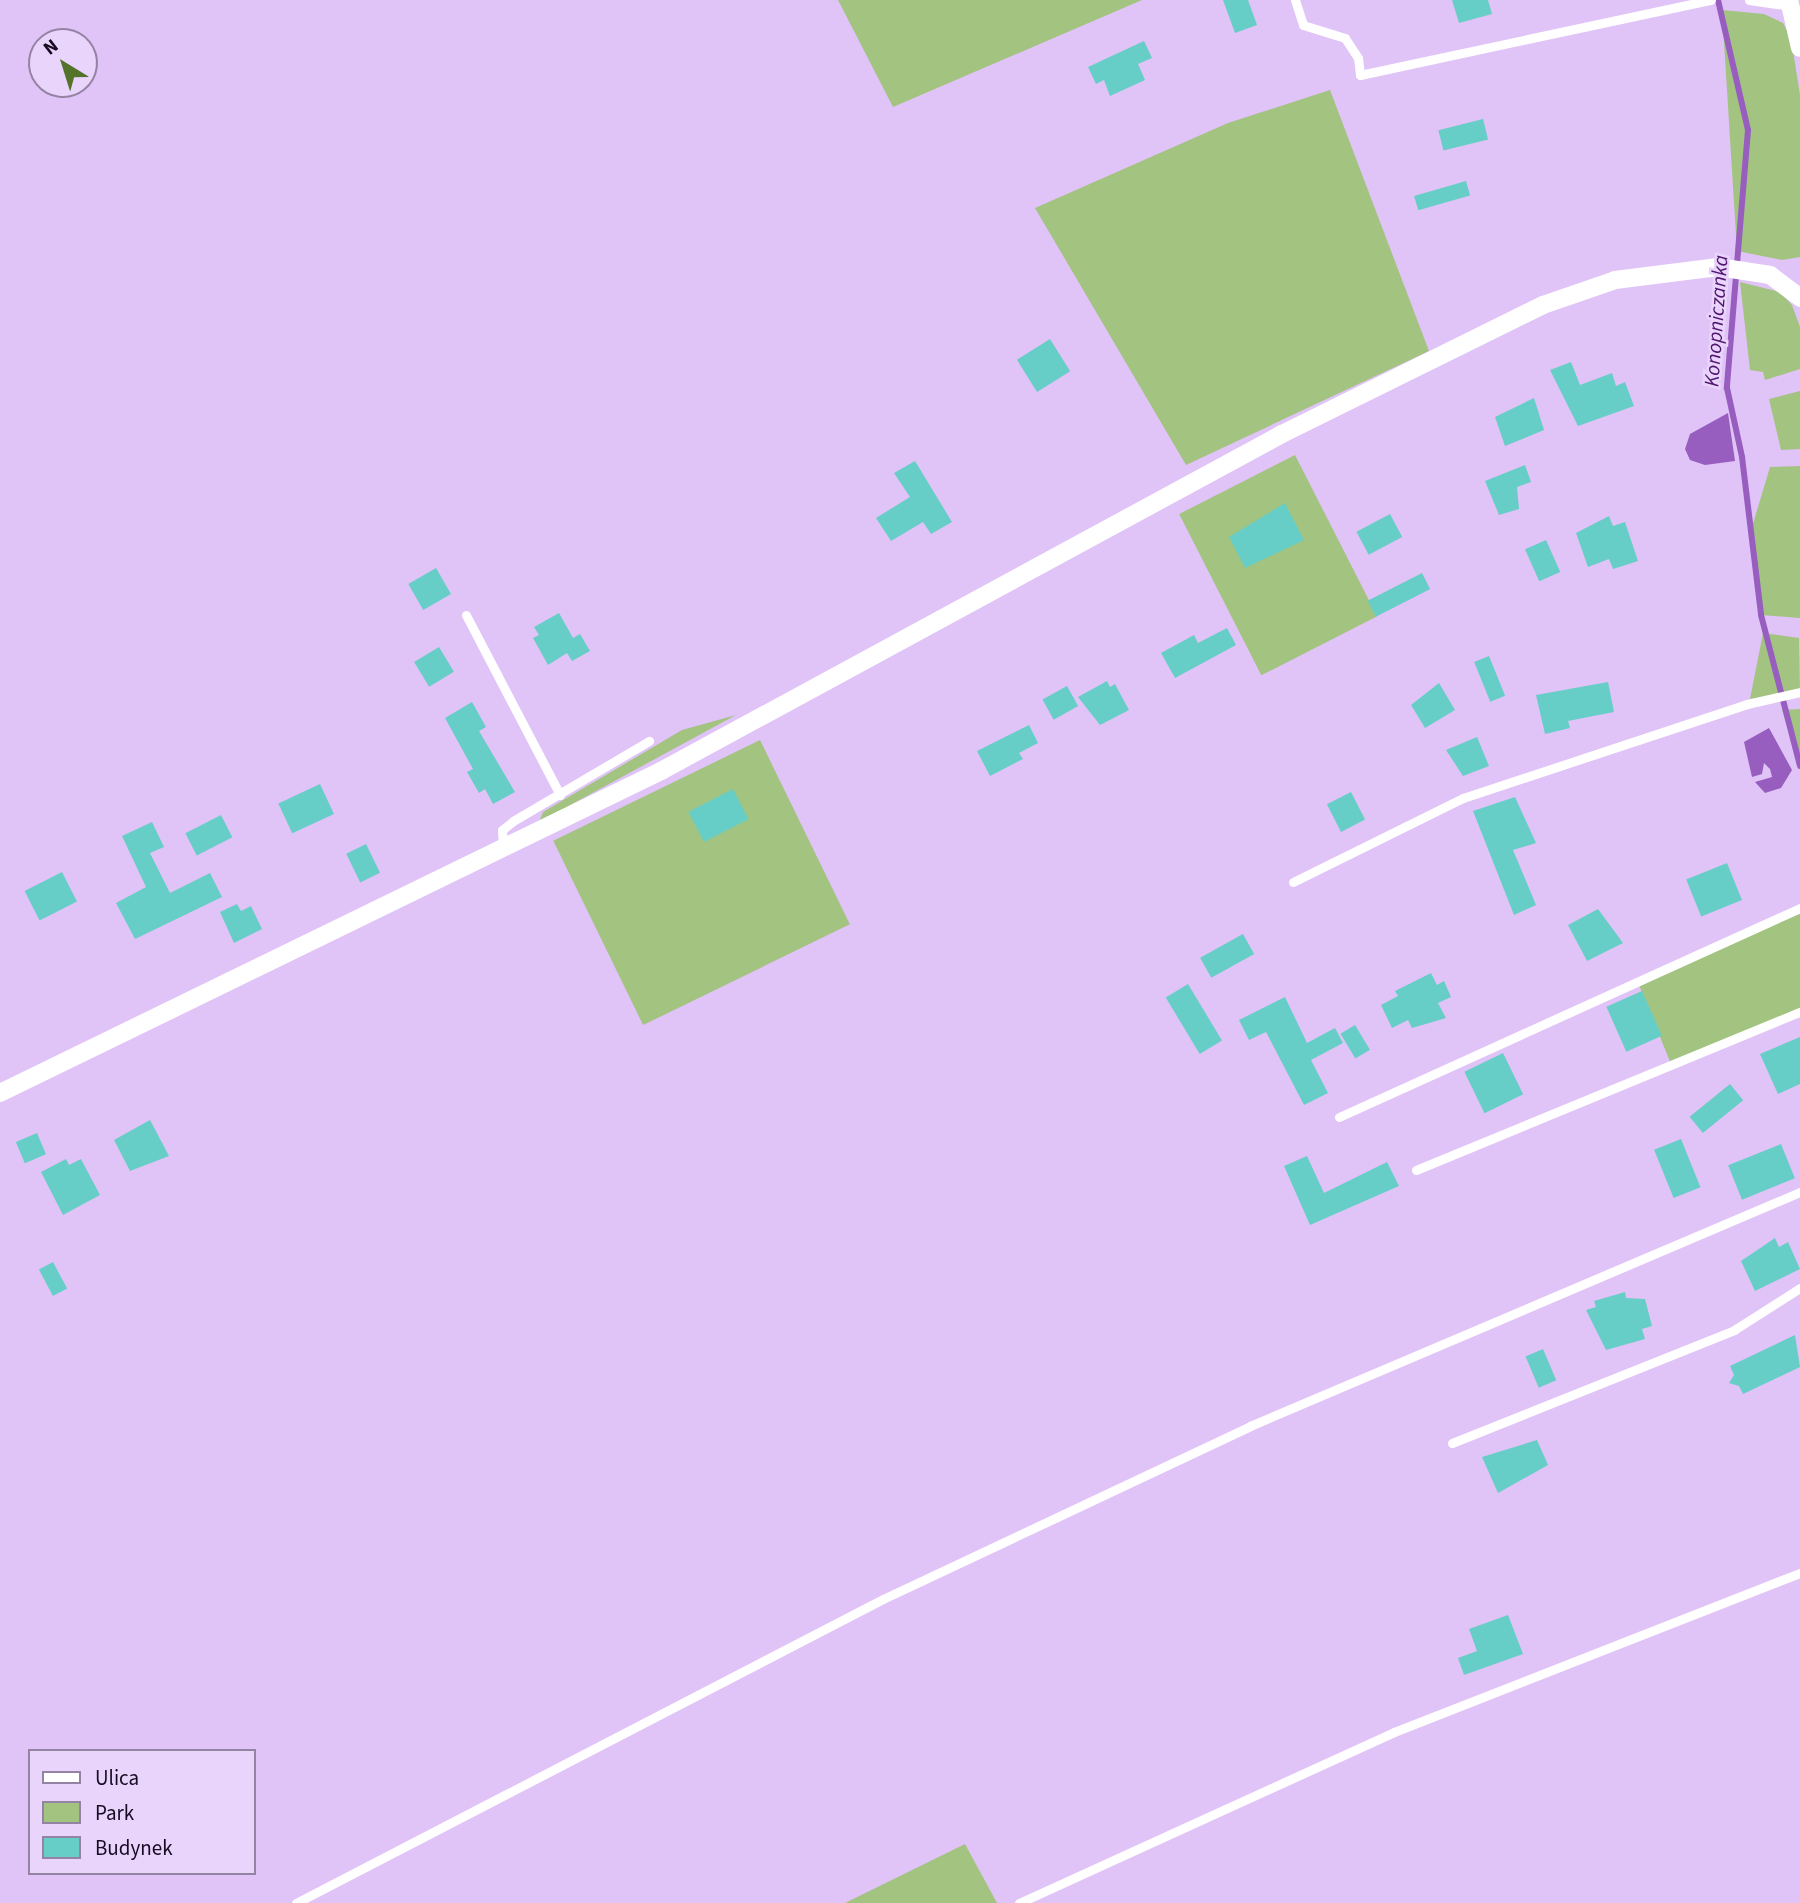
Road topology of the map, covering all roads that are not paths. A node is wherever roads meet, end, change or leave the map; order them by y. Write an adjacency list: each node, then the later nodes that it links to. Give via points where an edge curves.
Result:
1 (1295, 0): 3 (lane, via 1303,25 1345,38 1358,58 1360,75 1524,36 1588,30)
2 (1749, 0): 4 (lane)
3 (1707, 1)
4 (1790, 3): 5 (street)
5 (1800, 48)
6 (1799, 292): 11 (street, via 1770,275 1718,267 1615,280 1484,332 1240,457 844,675)
7 (466, 615): 10 (lane)
8 (1800, 692): 12 (lane, via 1770,697 1463,797)
9 (649, 741): 10 (lane)
10 (559, 795): 11 (lane, via 502,830)
11 (503, 849): 15 (street)
12 (1293, 882)
13 (1800, 908): 16 (lane)
14 (1800, 1012): 17 (lane)
15 (0, 1093)
16 (1339, 1117)
17 (1416, 1170)
18 (1800, 1192): 22 (lane, via 1250,1426 907,1587)
19 (1800, 1288): 20 (lane, via 1734,1329)
20 (1452, 1443)
21 (1800, 1573): 23 (lane, via 1394,1732)
22 (296, 1903)
23 (1019, 1903)

